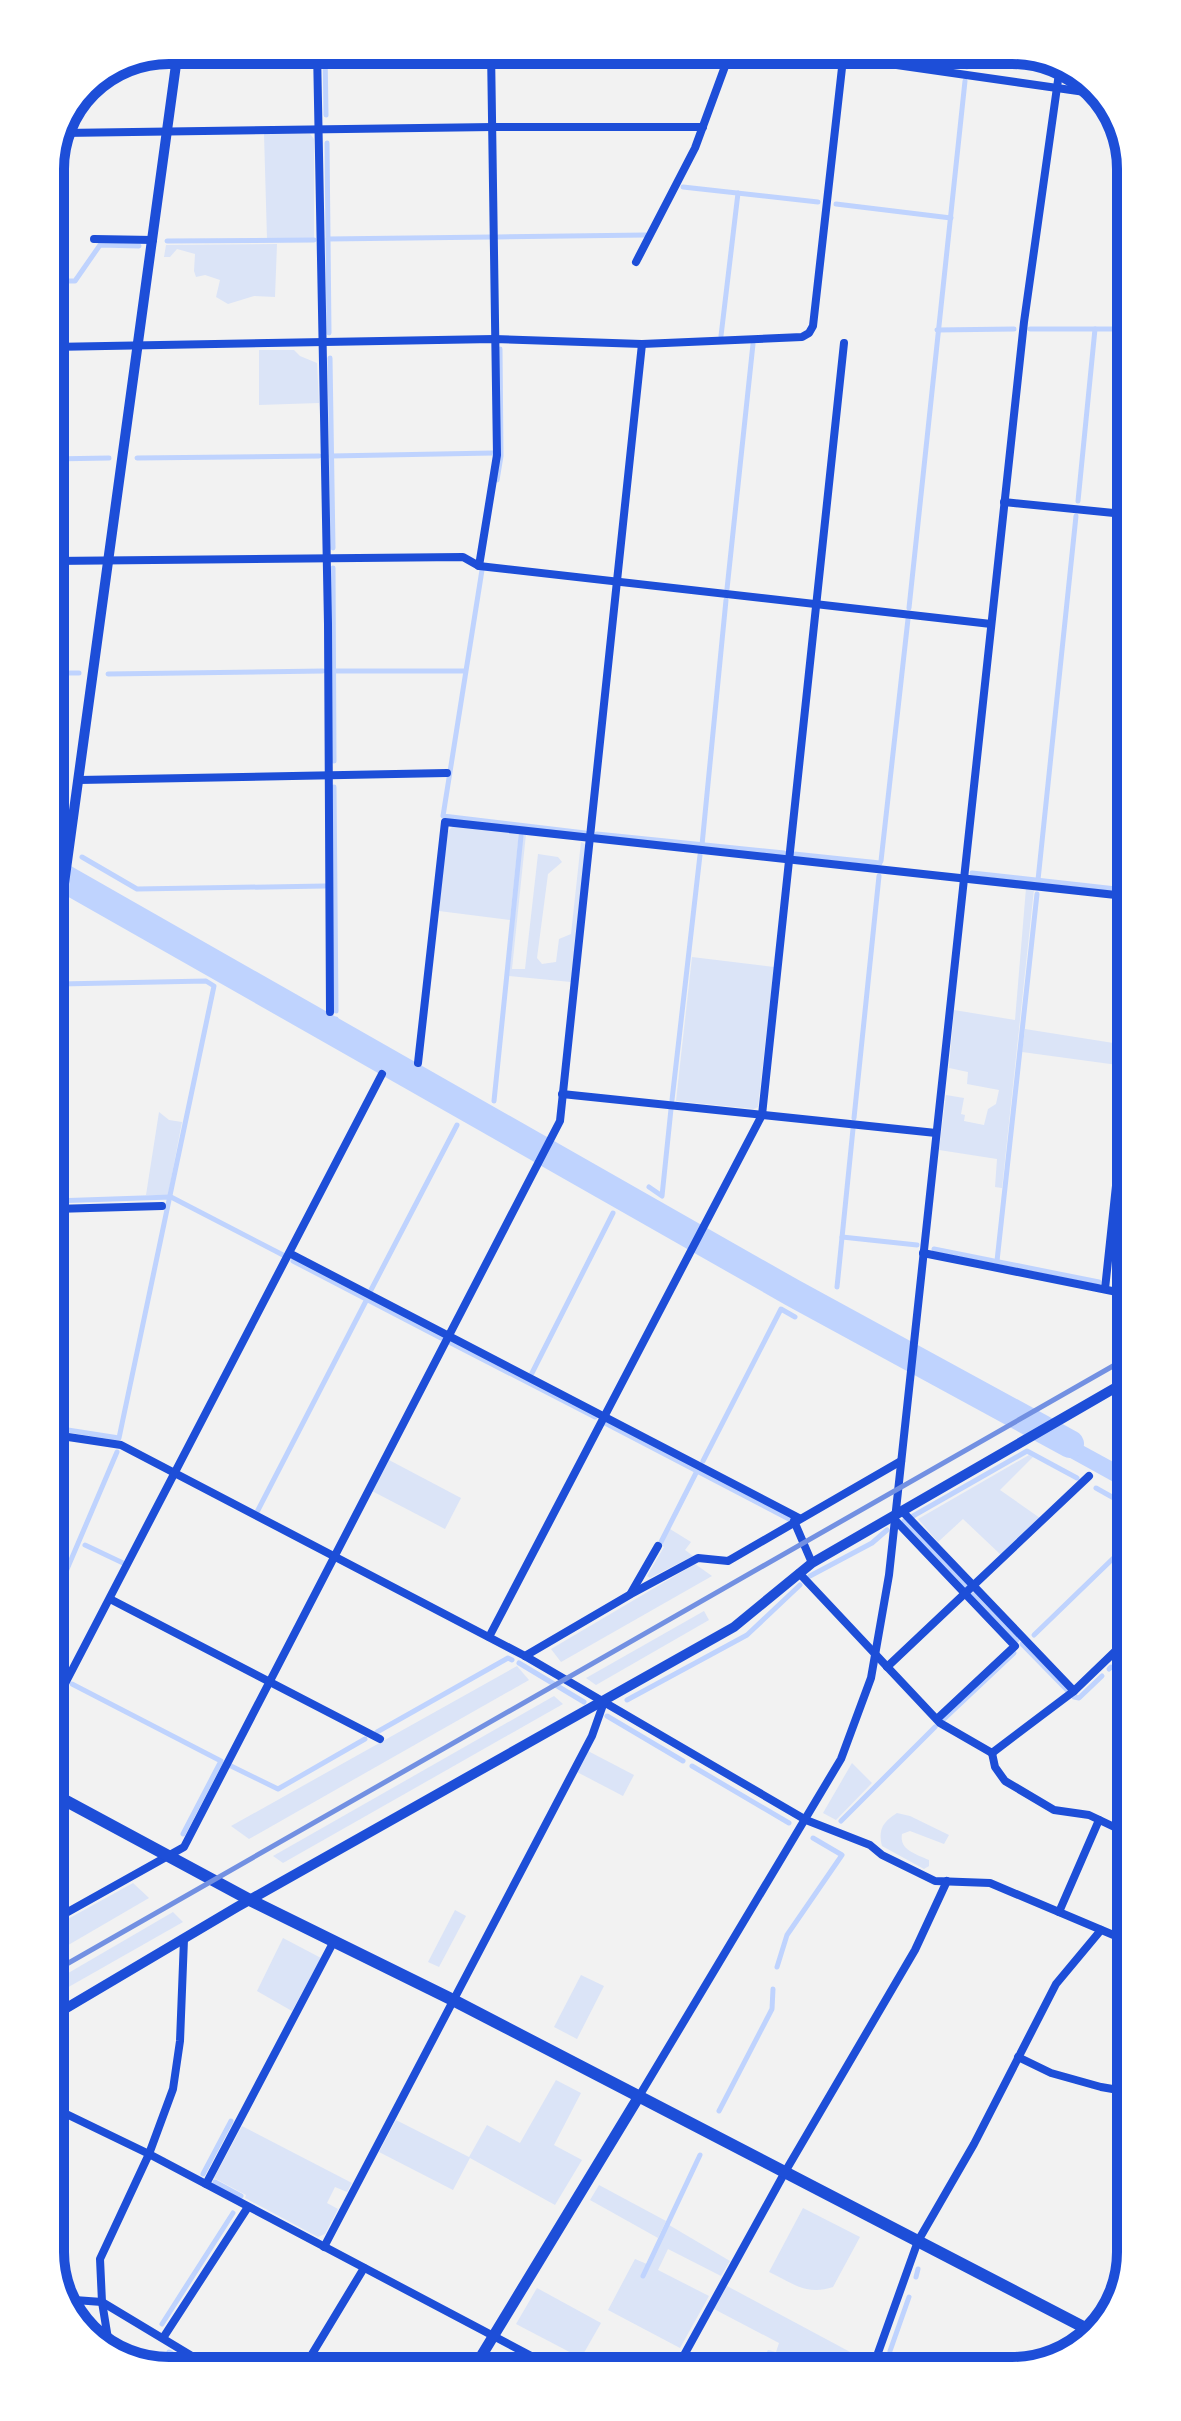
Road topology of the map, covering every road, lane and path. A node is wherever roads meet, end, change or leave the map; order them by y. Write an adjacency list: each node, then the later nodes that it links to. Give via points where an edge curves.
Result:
1 (176, 64): 13 (street)
2 (317, 64): 12 (street)
3 (491, 64): 10 (street)
4 (726, 64): 11 (street)
5 (842, 64): 21 (street, via 809,333)
6 (904, 64): 8 (street)
7 (1059, 75): 8 (street)
8 (1057, 89): 9 (street); 24 (street)
9 (1083, 92)
10 (493, 127): 11 (street); 12 (street); 18 (street)
11 (703, 127): 17 (street)
12 (319, 130): 13 (street); 19 (street)
13 (168, 131): 14 (street); 16 (street)
14 (71, 133)
15 (94, 239): 16 (street)
16 (153, 240): 22 (street)
17 (636, 262)
18 (494, 339): 19 (street); 21 (street); 29 (street, via 497,455)
19 (322, 343): 22 (street); 26 (street)
20 (844, 343): 31 (street)
21 (642, 344): 30 (street)
22 (139, 346): 23 (street); 27 (street)
23 (64, 347)
24 (1004, 502): 25 (street); 32 (street)
25 (1117, 513)
26 (327, 557): 27 (street); 29 (street, via 463,557); 34 (street)
27 (109, 560): 28 (street); 35 (street)
28 (64, 561)
29 (479, 566): 30 (street)
30 (617, 582): 31 (street); 36 (street)
31 (817, 604): 32 (street); 37 (street)
32 (991, 624): 38 (street)
33 (447, 773): 34 (street)
34 (328, 775): 35 (street); 41 (street)
35 (79, 780): 39 (street)
36 (590, 837): 37 (street); 42 (street, via 445,822); 44 (street)
37 (789, 859): 38 (street); 45 (street)
38 (964, 878): 40 (street); 46 (street)
39 (64, 886)
40 (1117, 895)
41 (330, 1012)
42 (418, 1063)
43 (382, 1074): 51 (street)
44 (562, 1094): 45 (street); 54 (street, via 560,1121)
45 (762, 1115): 46 (street); 56 (street)
46 (936, 1133): 50 (street)
47 (1117, 1176): 52 (street)
48 (162, 1206): 49 (street)
49 (64, 1209)
50 (923, 1253): 52 (street); 58 (street)
51 (291, 1254): 54 (street); 59 (street)
52 (1105, 1289): 53 (street)
53 (1117, 1292)
54 (448, 1336): 56 (street); 64 (street)
55 (1117, 1387): 61 (street)
56 (604, 1417): 62 (street); 71 (street)
57 (64, 1436): 59 (street, via 121,1445)
58 (901, 1461): 61 (street); 62 (street)
59 (176, 1474): 64 (street); 70 (street)
60 (1089, 1476): 67 (street)
61 (898, 1516): 65 (street); 67 (street); 68 (street); 73 (street)
62 (797, 1520): 65 (street); 69 (street, via 728,1561 698,1558)
63 (658, 1546): 69 (street)
64 (334, 1556): 71 (street); 77 (street)
65 (812, 1563): 66 (street)
66 (799, 1573): 73 (street); 79 (street, via 734,1627)
67 (973, 1586): 68 (street); 78 (street)
68 (965, 1593): 75 (street); 80 (street, via 1015,1646)
69 (631, 1594): 74 (street)
70 (110, 1599): 76 (street); 77 (street)
71 (489, 1637): 74 (street)
72 (1117, 1650): 78 (street)
73 (876, 1655): 75 (street); 84 (street, via 841,1759)
74 (525, 1656): 79 (street)
75 (887, 1667): 80 (street)
76 (64, 1678)
77 (268, 1681): 81 (street); 87 (street, via 184,1847)
78 (1074, 1691): 82 (street)
79 (604, 1702): 84 (street); 89 (street); 96 (street, via 592,1736)
80 (937, 1719): 82 (street)
81 (380, 1739)
82 (992, 1753): 85 (street, via 1005,1781 1054,1810)
83 (64, 1800): 87 (highway)
84 (806, 1820): 88 (street, via 870,1845 935,1881); 100 (street)
85 (1099, 1820): 86 (street); 90 (street)
86 (1117, 1828)
87 (166, 1856): 89 (highway); 91 (street)
88 (947, 1881): 90 (street, via 990,1883); 103 (street, via 915,1950)
89 (250, 1900): 94 (street); 95 (highway)
90 (1059, 1912): 92 (street)
91 (64, 1914)
92 (1101, 1930): 93 (street); 98 (street, via 1056,1984)
93 (1117, 1937)
94 (184, 1939): 97 (street); 102 (street, via 173,2089)
95 (334, 1941): 96 (highway); 104 (street)
96 (453, 2000): 100 (highway); 107 (street)
97 (64, 2009)
98 (1018, 2057): 99 (street, via 1051,2073); 106 (street)
99 (1117, 2088)
100 (638, 2098): 103 (highway); 112 (main road)
101 (64, 2113): 102 (street)
102 (149, 2154): 104 (street); 110 (street, via 100,2259)
103 (785, 2172): 106 (highway); 119 (street)
104 (206, 2184): 105 (street)
105 (248, 2207): 107 (street); 114 (street)
106 (918, 2241): 111 (highway); 120 (street)
107 (324, 2247): 108 (street)
108 (364, 2268): 112 (street); 116 (street)
109 (76, 2300): 110 (street)
110 (102, 2302): 113 (street); 114 (street)
111 (1084, 2328)
112 (493, 2336): 117 (main road); 118 (street)
113 (108, 2337)
114 (163, 2338): 115 (street)
115 (194, 2357)
116 (310, 2357)
117 (481, 2357)
118 (533, 2357)
119 (683, 2357)
120 (877, 2357)

